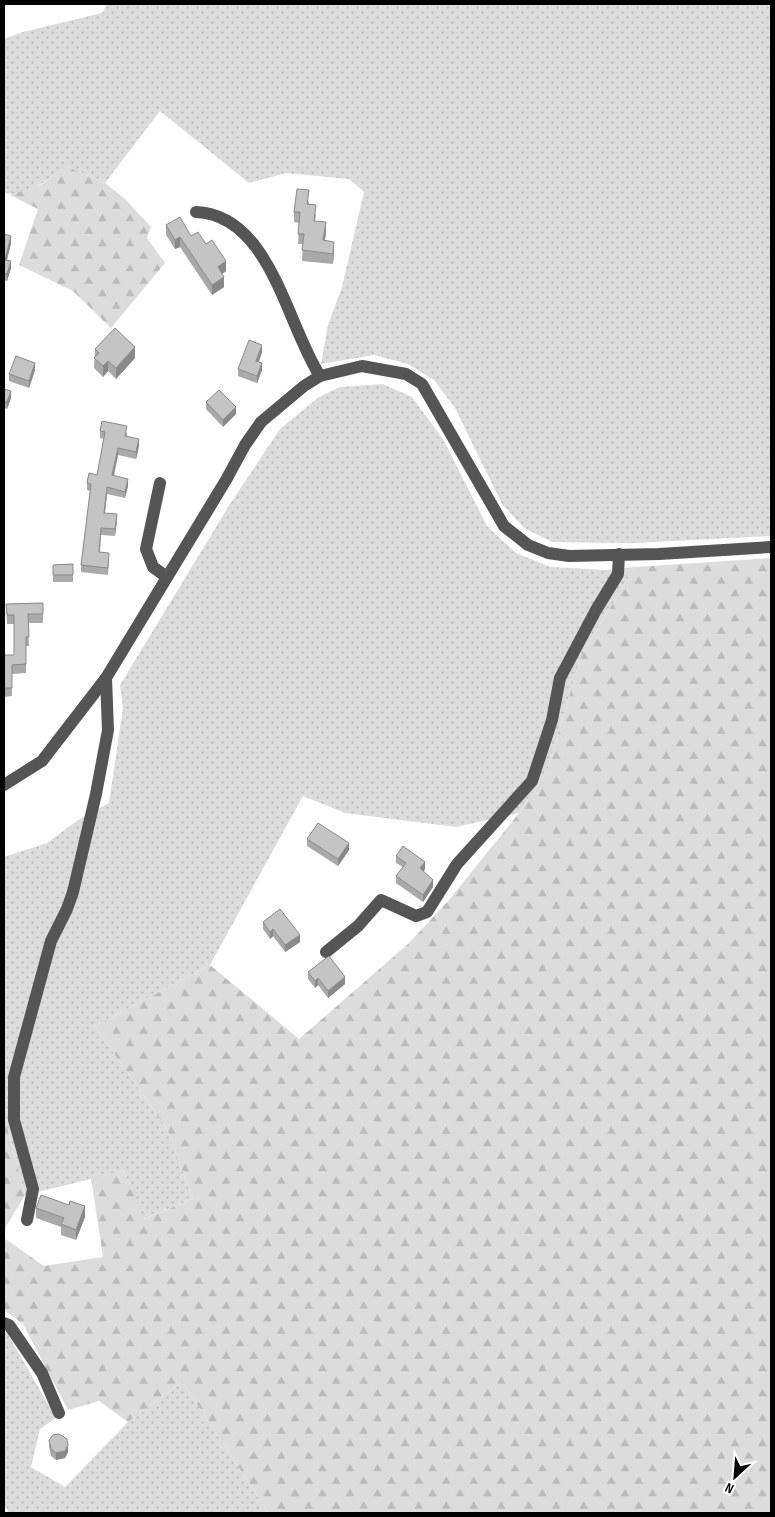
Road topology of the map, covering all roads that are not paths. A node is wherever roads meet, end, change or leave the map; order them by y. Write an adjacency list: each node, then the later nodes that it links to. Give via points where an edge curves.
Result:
1 (196, 212): 2 (street, via 211,212 227,219 259,247)
2 (320, 376): 5 (street, via 362,366 406,374 422,384 504,526 528,544 548,553 569,556); 6 (street, via 262,422)
3 (160, 483): 6 (street, via 146,549 153,567)
4 (771, 547): 5 (street)
5 (619, 554): 9 (street, via 618,574 560,678 552,720 532,781 457,864 427,912 416,916 381,900 358,926)
6 (167, 577): 7 (street)
7 (106, 678): 8 (street, via 42,761); 10 (street, via 108,730 96,794 73,892 51,941 14,1077 14,1120 33,1189)
8 (4, 785)
9 (326, 952)
10 (27, 1220)
11 (4, 1322): 12 (street, via 42,1373)
12 (59, 1413)

